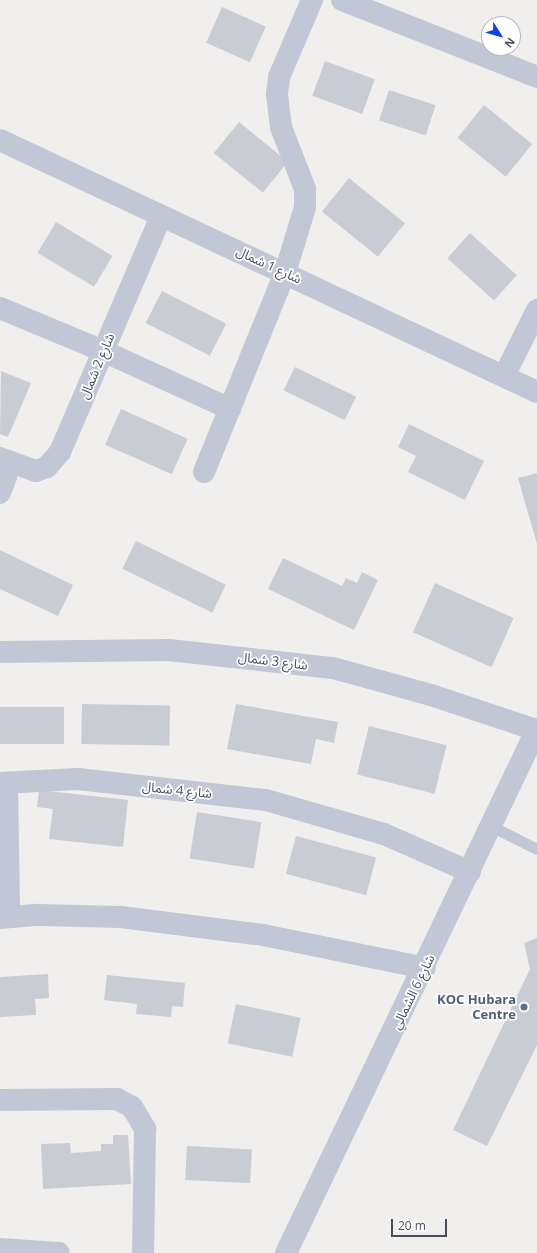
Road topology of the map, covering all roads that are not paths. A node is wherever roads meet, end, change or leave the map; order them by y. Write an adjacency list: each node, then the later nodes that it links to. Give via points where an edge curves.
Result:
1 (312, 0): 6 (street, via 279,77 277,94 281,127 303,179 306,198)
2 (342, 0): 3 (street)
3 (537, 76)
4 (0, 140): 5 (street, شارع 1 شمال)
5 (161, 216): 6 (street, شارع 1 شمال); 9 (street, شارع 2 شمال)
6 (285, 273): 10 (street, شارع 1 شمال); 12 (street)
7 (0, 308): 9 (street)
8 (537, 310): 10 (street)
9 (103, 351): 12 (street); 13 (street, شارع 2 شمال, via 60,452 47,467 36,471)
10 (504, 376): 11 (street, شارع 1 شمال)
11 (537, 392)
12 (230, 409): 15 (street)
13 (0, 458)
14 (0, 465): 16 (street, via 6,477)
15 (204, 472)
16 (0, 493)
17 (0, 652): 18 (street, شارع 3 شمال, via 169,650 333,668 431,694)
18 (537, 730): 20 (street, شارع 6 الشمالي)
19 (3, 783): 22 (street, شارع 4 شمال, via 78,779 266,800 384,834); 23 (street, شارع 4 شمال)
20 (491, 826): 21 (lane); 22 (street, شارع 6 الشمالي)
21 (537, 848)
22 (470, 872): 24 (street, شارع 6 الشمالي)
23 (5, 918): 24 (street, شارع 4 شمال, via 121,917 263,935)
24 (425, 968): 29 (street, شارع 6 الشمالي)
25 (0, 1100): 28 (street, via 117,1099 132,1107 145,1129)
26 (0, 1249): 27 (street)
27 (59, 1253)
28 (143, 1253)
29 (286, 1253)

